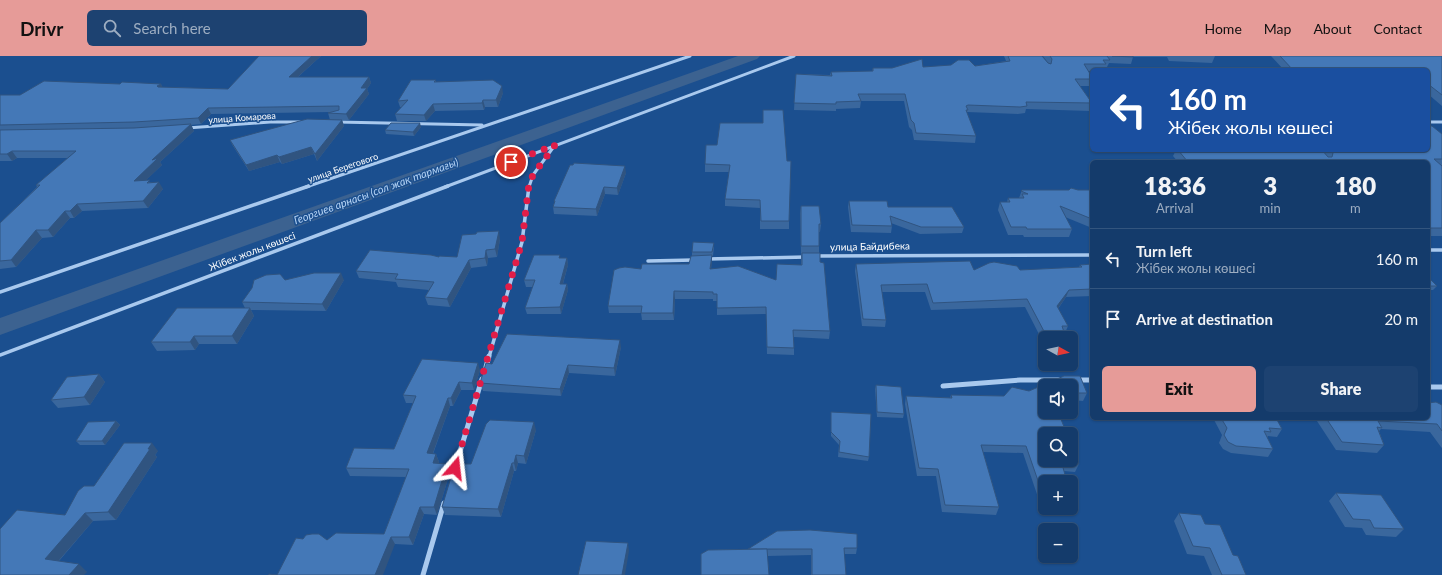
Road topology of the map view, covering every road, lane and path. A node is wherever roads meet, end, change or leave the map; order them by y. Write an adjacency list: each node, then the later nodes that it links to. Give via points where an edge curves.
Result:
1 (690, 56): 7 (street, улица Берегового)
2 (794, 56): 9 (street, Жібек жолы көшесі)
3 (302, 122): 8 (street, улица Комарова)
4 (334, 122): 7 (street)
5 (1430, 122): 6 (street)
6 (1442, 122)
7 (485, 126): 14 (street, улица Берегового)
8 (185, 128)
9 (555, 145): 15 (street, Жібек жолы көшесі); 16 (street, via 529,184 522,242)
10 (1430, 250): 11 (street)
11 (1442, 250)
12 (1090, 255): 13 (street, улица Байдибека, via 869,255)
13 (648, 261)
14 (0, 292)
15 (0, 355)
16 (485, 369)
17 (482, 377): 24 (street)
18 (1038, 380): 21 (street)
19 (1078, 380): 20 (street)
20 (1090, 380)
21 (943, 386)
22 (1430, 387): 23 (street)
23 (1442, 387)
24 (453, 476)
25 (446, 499): 26 (street)
26 (423, 575)

